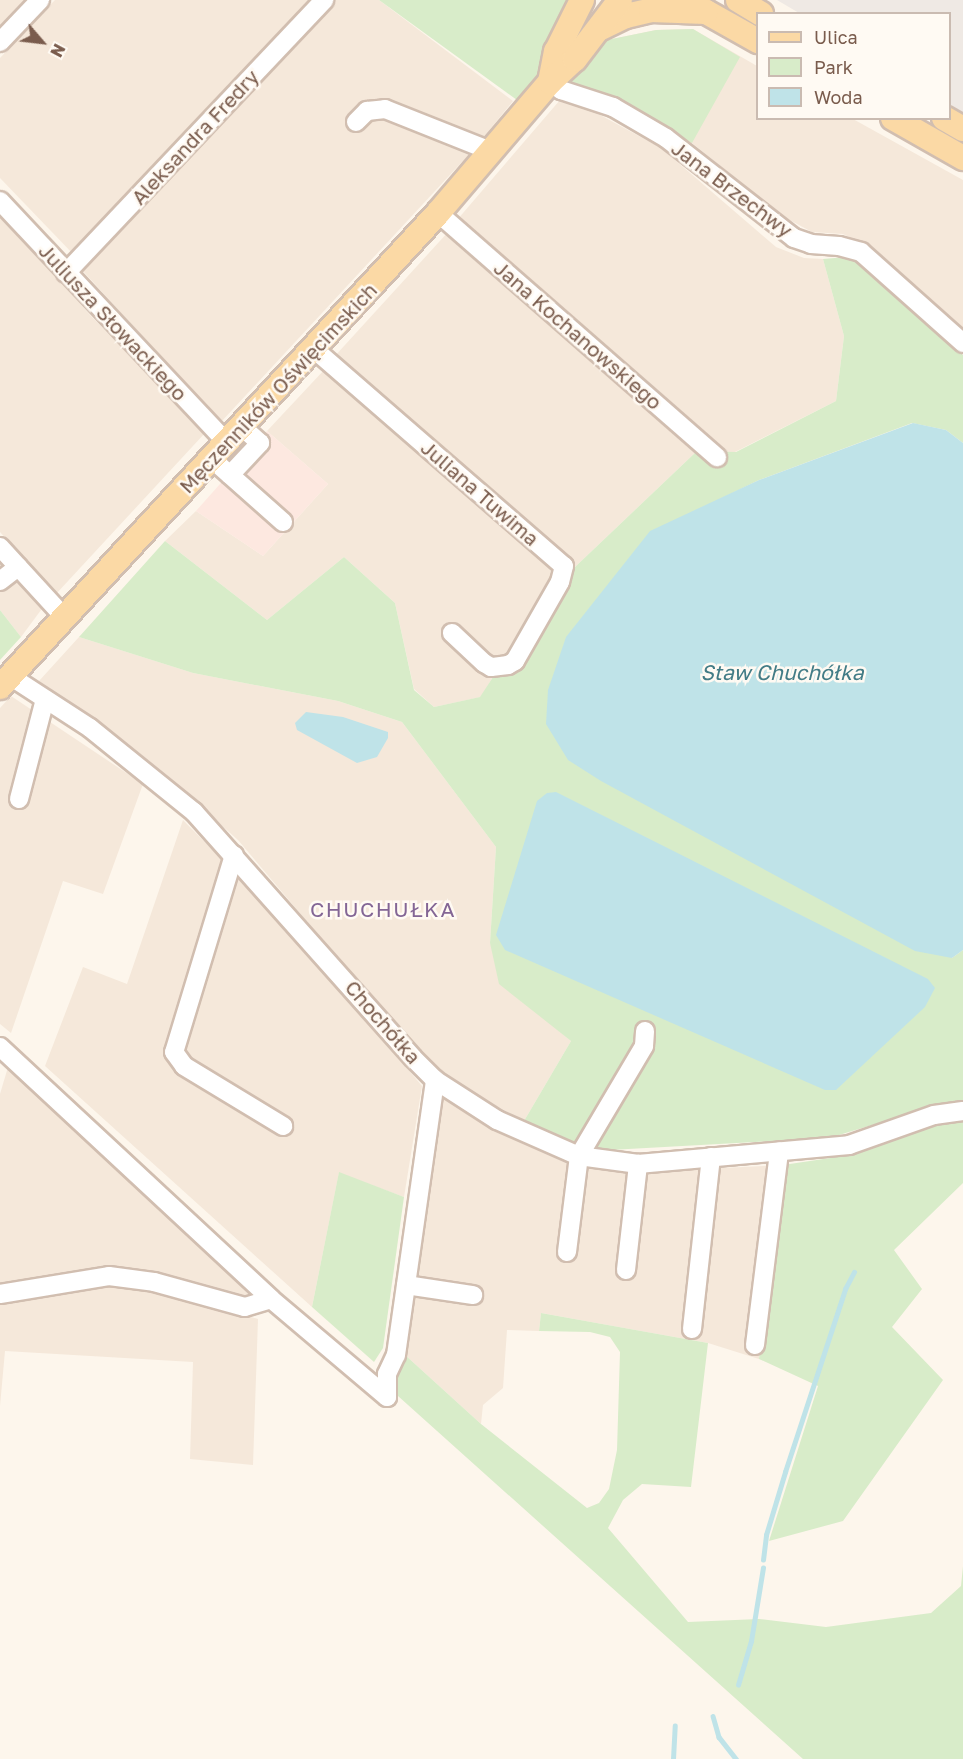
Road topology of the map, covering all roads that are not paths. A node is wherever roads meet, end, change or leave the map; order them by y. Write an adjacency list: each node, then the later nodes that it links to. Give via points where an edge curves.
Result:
1 (39, 0): 11 (street)
2 (324, 0): 21 (street, Aleksandra Fredry)
3 (620, 0): 9 (main road, Męczenników Oświęcimskich)
4 (685, 0): 7 (main road)
5 (738, 0): 8 (main road)
6 (577, 5): 12 (main road, Męczenników Oświęcimskich, via 556,52)
7 (706, 12): 9 (main road, via 651,10 626,16); 10 (main road)
8 (758, 12)
9 (597, 30): 12 (main road, Męczenników Oświęcimskich, via 575,59)
10 (756, 40)
11 (0, 42)
12 (550, 82): 17 (main road, Męczenników Oświęcimskich); 22 (street, Jana Brzechwy, via 561,90 613,106 666,138 794,238 861,252)
13 (896, 120): 18 (main road)
14 (947, 120): 16 (main road)
15 (356, 122): 17 (street, via 367,111 385,109)
16 (963, 129)
17 (493, 152): 20 (main road, Męczenników Oświęcimskich)
18 (963, 158)
19 (0, 201): 21 (street, Juliusza Słowackiego)
20 (438, 213): 23 (main road, Męczenników Oświęcimskich); 25 (street, Jana Kochanowskiego)
21 (66, 273): 24 (street, Juliusza Słowackiego)
22 (963, 343)
23 (314, 349): 24 (main road, Męczenników Oświęcimskich); 32 (street, Juliana Tuwima, via 564,566 560,582 515,661 491,667)
24 (227, 443): 26 (street); 26 (street, via 260,443); 31 (main road, Męczenników Oświęcimskich)
25 (717, 457)
26 (230, 475): 27 (street)
27 (283, 522)
28 (0, 547): 29 (street)
29 (18, 567): 30 (street); 31 (street)
30 (0, 581)
31 (65, 618): 33 (main road, Męczenników Oświęcimskich)
32 (452, 633)
33 (5, 681): 34 (street, Chochółka)
34 (45, 699): 35 (street); 36 (street, Chochółka, via 139,764 195,812)
35 (19, 799)
36 (234, 855): 39 (street, Chochółka); 41 (street, via 174,1052 184,1066)
37 (645, 1031): 43 (street, via 644,1046)
38 (0, 1047): 51 (street)
39 (435, 1080): 43 (street, Chochółka, via 497,1120); 48 (street)
40 (963, 1111): 42 (street, Chochółka, via 934,1115 849,1145)
41 (283, 1126)
42 (778, 1151): 44 (street, Chochółka); 53 (street)
43 (579, 1156): 45 (street, Chochółka); 46 (street)
44 (711, 1157): 45 (street, Chochółka); 52 (street)
45 (638, 1164): 47 (street)
46 (567, 1252)
47 (626, 1270)
48 (406, 1285): 50 (street); 51 (street, via 396,1355 387,1374 387,1396)
49 (0, 1294): 51 (street, via 109,1276 154,1282 245,1306)
50 (473, 1295)
51 (271, 1299)
52 (692, 1329)
53 (755, 1346)

